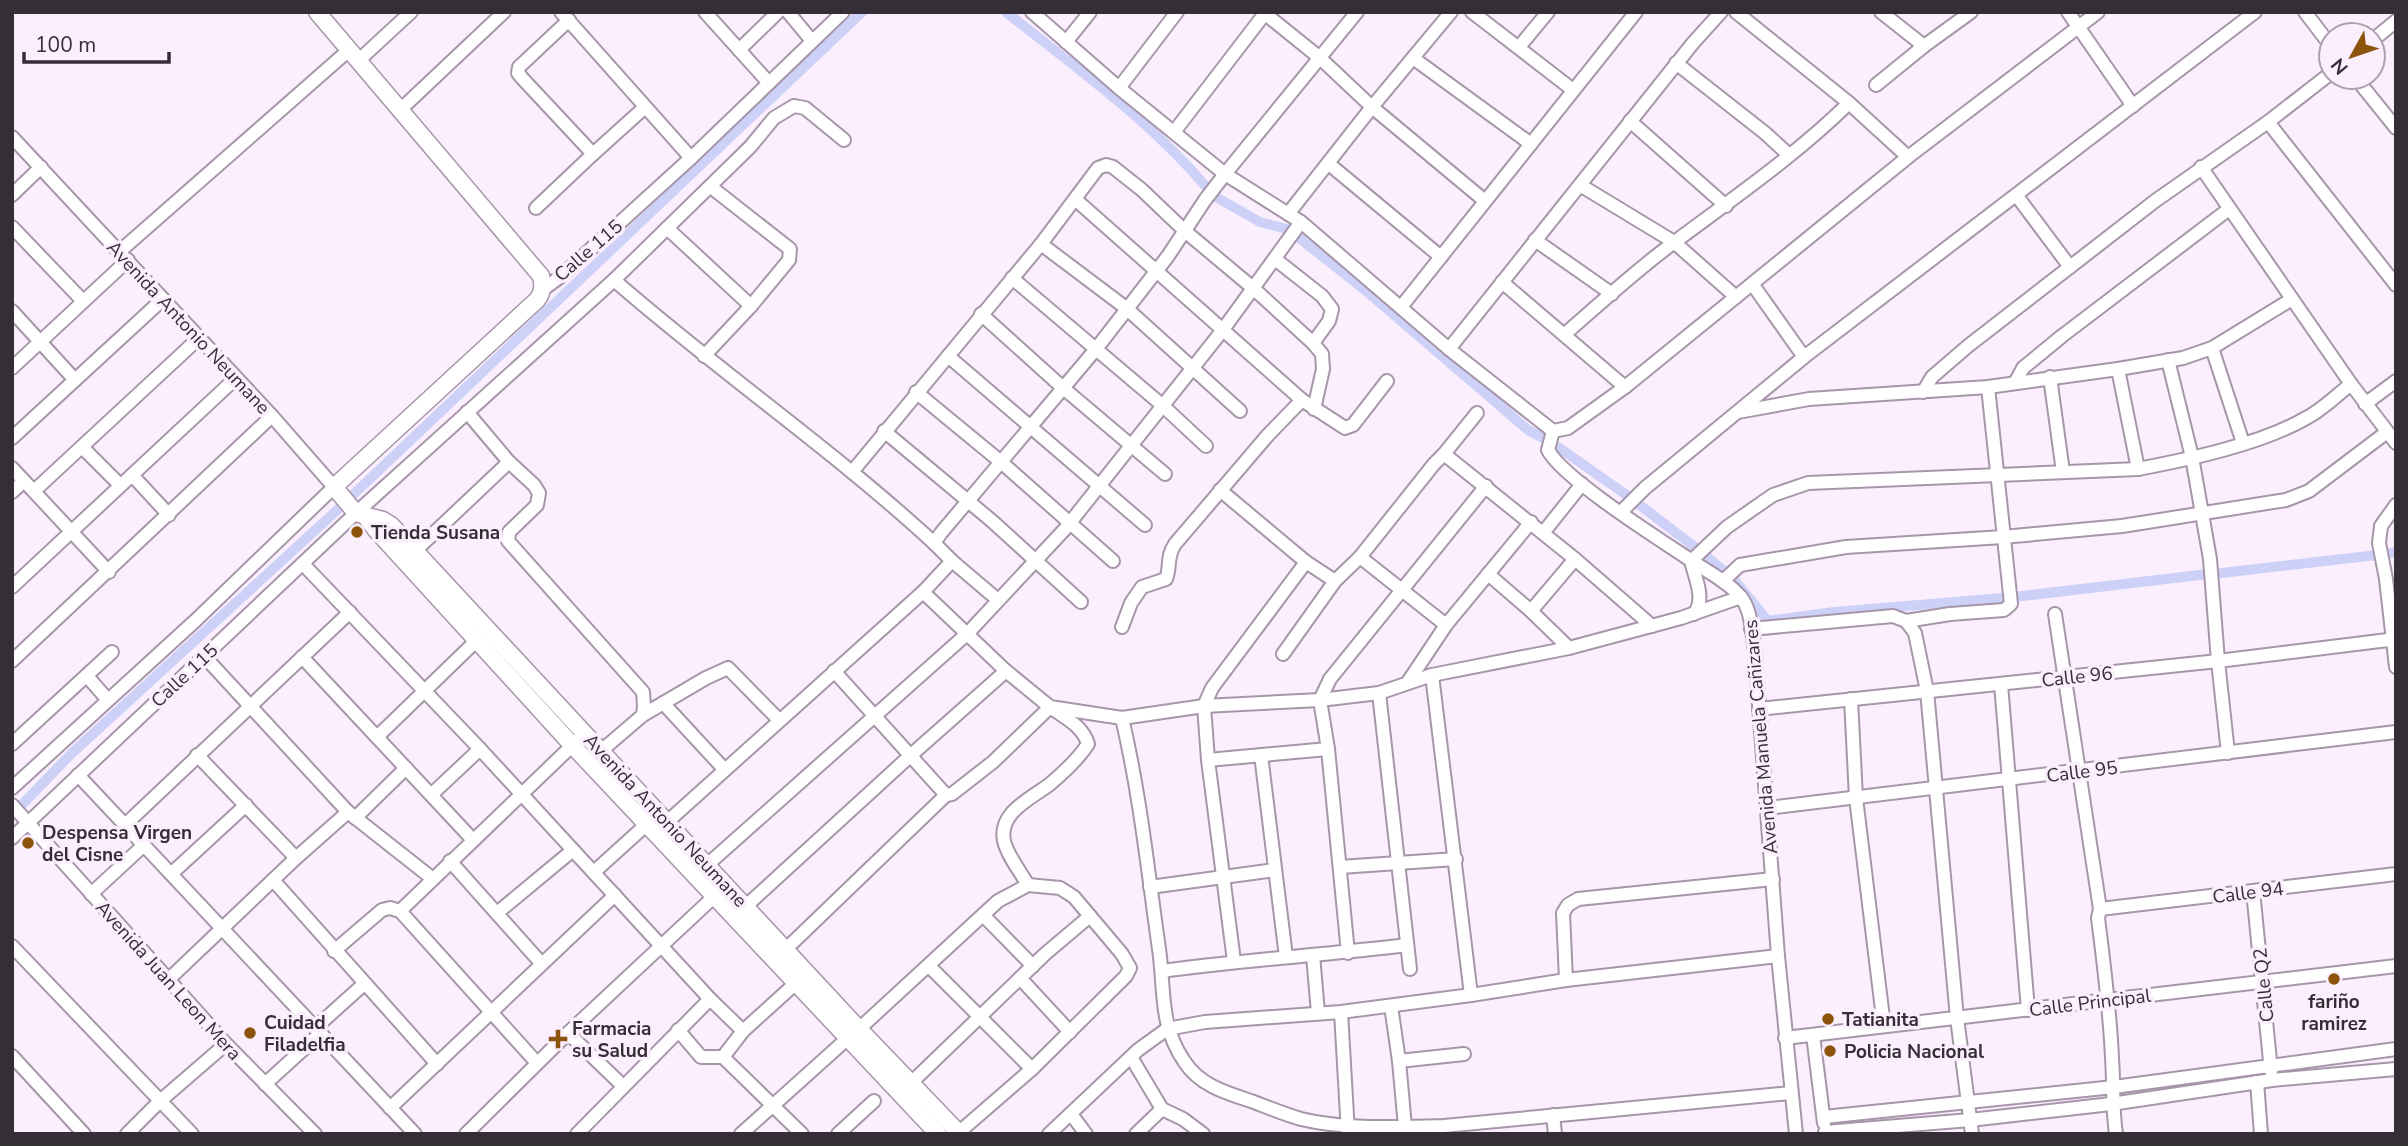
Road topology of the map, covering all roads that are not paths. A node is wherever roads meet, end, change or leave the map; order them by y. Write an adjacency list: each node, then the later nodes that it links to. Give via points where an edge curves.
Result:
1 (411, 12): 34 (street)
2 (503, 12): 48 (street)
3 (778, 12): 33 (street)
4 (788, 12): 29 (street)
5 (843, 12): 29 (street, Calle 115)
6 (1032, 12): 30 (street)
7 (1090, 12): 30 (street)
8 (1177, 12): 41 (street)
9 (1357, 12): 35 (street)
10 (1451, 12): 36 (street)
11 (1472, 12): 32 (street)
12 (1548, 12): 32 (street)
13 (1721, 12): 37 (street)
14 (1736, 12): 44 (street)
15 (1881, 12): 31 (street)
16 (1971, 12): 26 (street)
17 (2067, 12): 27 (street)
18 (2098, 12): 27 (street)
19 (2255, 12): 45 (street)
20 (2305, 12): 28 (street)
21 (1265, 13): 35 (street); 52 (street)
22 (321, 14): 34 (street)
23 (709, 14): 33 (street)
24 (1628, 15): 42 (street)
25 (565, 16): 47 (street); 56 (street, via 518,73)
26 (1955, 17): 31 (street)
27 (2079, 28): 45 (street); 58 (street)
28 (2317, 28)
29 (813, 41): 38 (street, Calle 115)
30 (1066, 42): 41 (street)
31 (1924, 46): 40 (street)
32 (1519, 47): 42 (street)
33 (739, 50): 38 (street)
34 (353, 55): 48 (street); 81 (street)
35 (1320, 58): 46 (street); 63 (street)
36 (1413, 58): 46 (street); 55 (street)
37 (1676, 63): 49 (street); 57 (street)
38 (769, 83): 59 (street, Calle 115)
39 (2317, 84): 50 (street)
40 (1876, 85)
41 (1119, 88): 52 (street)
42 (1573, 90): 55 (street)
43 (2366, 91): 51 (street)
44 (1849, 103): 57 (street); 58 (street)
45 (2133, 106): 67 (street)
46 (1372, 107): 60 (street); 69 (street)
47 (645, 108): 56 (street); 59 (street)
48 (399, 111): 92 (street, via 541,276)
49 (1630, 121): 64 (street); 70 (street)
50 (2268, 122): 62 (street); 90 (street)
51 (2396, 128)
52 (1174, 132): 63 (street)
53 (12, 137): 61 (street, Avenida Antonio Neumane)
54 (844, 140): 65 (street, Calle 115, via 805,108 794,106 774,118)
55 (1531, 144): 69 (street)
56 (593, 155): 71 (street)
57 (1789, 155): 70 (street)
58 (1908, 157): 89 (street)
59 (691, 158): 92 (street, Calle 115)
60 (1329, 164): 73 (street); 82 (street)
61 (41, 167): 66 (street); 81 (street, Avenida Antonio Neumane)
62 (2201, 167): 72 (street); 84 (street)
63 (1225, 174): 73 (street); 77 (street)
64 (1580, 185): 78 (street); 79 (street)
65 (711, 187): 76 (street, Calle 115); 98 (street, via 790,249 789,260)
66 (12, 195)
67 (2017, 196): 84 (street); 113 (street)
68 (1075, 199): 77 (street, via 1098,168 1110,166 1143,190); 80 (street); 85 (street)
69 (1485, 201): 82 (street)
70 (1726, 206): 79 (street)
71 (536, 208)
72 (2229, 209): 96 (street); 122 (street, via 2062,336 2023,368)
73 (1288, 214): 74 (street)
74 (1301, 222): 83 (street); 99 (street)
75 (12, 227): 97 (street)
76 (667, 228): 87 (street, Calle 115); 98 (street)
77 (1186, 232): 85 (street); 91 (street)
78 (1535, 240): 88 (street); 93 (street)
79 (1674, 242): 93 (street); 94 (street)
80 (1041, 244): 86 (street); 100 (street)
81 (123, 256): 95 (street, Avenida Antonio Neumane); 97 (street)
82 (1441, 257): 99 (street)
83 (1275, 259): 91 (street); 107 (street, via 1332,309)
84 (2070, 267): 129 (street, via 1968,346 1932,377)
85 (1156, 271): 100 (street); 103 (street)
86 (1012, 278): 102 (street); 109 (street)
87 (614, 280): 111 (street); 135 (street, Calle 115)
88 (1502, 282): 104 (street); 110 (street)
89 (1753, 285): 94 (street); 113 (street)
90 (2396, 285)
91 (1254, 288): 103 (street); 107 (street)
92 (542, 290): 165 (street, Calle 115, via 537,300)
93 (1612, 294): 104 (street)
94 (1736, 297): 126 (street)
95 (163, 299): 105 (street, Avenida Antonio Neumane); 120 (street)
96 (2292, 299): 108 (street); 124 (street)
97 (83, 301): 106 (street)
98 (751, 306): 111 (street)
99 (1401, 307): 110 (street)
100 (1126, 308): 109 (street); 115 (street)
101 (12, 312): 106 (street)
102 (981, 314): 112 (street); 125 (street)
103 (1222, 331): 115 (street); 130 (street)
104 (1564, 334): 126 (street)
105 (199, 338): 119 (street, Avenida Antonio Neumane); 148 (street)
106 (41, 341): 116 (street); 120 (street)
107 (1313, 342): 133 (street, via 1322,354 1323,369)
108 (2212, 348): 114 (street); 144 (street)
109 (1096, 349): 125 (street); 132 (street)
110 (1449, 349): 142 (street)
111 (704, 356): 155 (street)
112 (948, 356): 128 (street); 139 (street)
113 (1804, 357): 136 (street)
114 (2168, 360): 117 (street); 150 (street)
115 (1193, 366): 132 (street); 134 (street)
116 (12, 368)
117 (2118, 369): 118 (street); 154 (street)
118 (2050, 377): 122 (street); 156 (street)
119 (236, 378): 138 (street, Avenida Antonio Neumane); 158 (street)
120 (75, 380): 143 (street)
121 (1387, 381): 133 (street, via 1353,425 1345,428)
122 (2015, 381): 127 (street)
123 (2396, 381): 131 (street)
124 (2351, 384): 131 (street); 144 (street, via 2309,417)
125 (1062, 387): 139 (street); 146 (street)
126 (1625, 387): 142 (street, via 1569,428)
127 (1988, 387): 129 (street); 159 (street)
128 (916, 392): 140 (street); 151 (street)
129 (1923, 392): 136 (street, via 1809,399)
130 (1302, 400): 133 (street); 167 (street)
131 (2365, 404): 141 (street)
132 (1162, 405): 146 (street); 147 (street)
133 (1314, 409)
134 (1240, 411)
135 (467, 412): 152 (street); 172 (street, Calle 115)
136 (1736, 412): 171 (street)
137 (1477, 413): 149 (street)
138 (272, 416): 165 (street, Avenida Antonio Neumane); 174 (street)
139 (1030, 425): 151 (street); 161 (street)
140 (884, 431): 155 (street); 169 (street)
141 (2387, 432): 145 (street); 173 (street, via 2309,491 2286,500)
142 (1551, 435): 162 (street, Avenida Manuela Cañizares, via 1551,455)
143 (12, 438)
144 (2243, 443): 150 (street)
145 (2396, 443)
146 (1131, 444): 157 (street); 161 (street)
147 (1206, 446)
148 (82, 447): 163 (street); 166 (street)
149 (1444, 454): 164 (street); 183 (street)
150 (2192, 457): 154 (street); 173 (street)
151 (1001, 461): 169 (street); 176 (street)
152 (509, 462): 182 (street); 239 (street, via 534,485 539,497 537,505 509,532 508,541 643,692)
153 (12, 468): 160 (street)
154 (2138, 469): 156 (street)
155 (852, 472): 181 (street)
156 (2063, 472): 159 (street)
157 (1165, 474)
158 (132, 475): 163 (street); 174 (street)
159 (1998, 475): 180 (street); 188 (street, via 1808,483 1773,495 1727,527)
160 (24, 481): 166 (street); 168 (street)
161 (1100, 484): 176 (street); 177 (street)
162 (1583, 484): 171 (street, Avenida Manuela Cañizares); 179 (street)
163 (120, 485): 178 (street)
164 (1486, 486): 175 (street); 196 (street)
165 (336, 489): 172 (street, Avenida Antonio Neumane); 231 (street)
166 (34, 491): 178 (street)
167 (1220, 491): 189 (street); 208 (street, via 1169,552 1166,579 1142,587)
168 (12, 492)
169 (967, 500): 181 (street); 185 (street)
170 (2396, 505): 211 (street, via 2381,526 2379,543)
171 (1621, 512): 188 (street, Avenida Manuela Cañizares)
172 (359, 513): 182 (street, Avenida Antonio Neumane, via 391,525); 190 (street, Calle 115); 212 (street, Avenida Antonio Neumane)
173 (2201, 514): 180 (street); 219 (street, via 2210,559)
174 (169, 515): 191 (street)
175 (1531, 522): 179 (street); 192 (street)
176 (1070, 523): 185 (street); 187 (street)
177 (1145, 525)
178 (73, 532): 191 (street); 193 (street)
179 (1543, 533): 184 (street)
180 (2003, 537): 195 (street, via 1846,547 1777,557 1740,565); 205 (street, via 2008,608)
181 (934, 543): 186 (street)
182 (415, 551): 244 (street, Avenida Antonio Neumane)
183 (1360, 556): 194 (street); 196 (street)
184 (1576, 559): 201 (street); 207 (street)
185 (1036, 560): 199 (street); 200 (street)
186 (952, 561): 197 (street); 199 (street)
187 (1113, 561)
188 (1691, 561): 195 (street, Avenida Manuela Cañizares); 203 (street, via 1700,598)
189 (1306, 562): 194 (street); 236 (street, via 1212,688)
190 (303, 564): 202 (street); 216 (street, Calle 115)
191 (109, 572): 218 (street)
192 (1488, 574): 201 (street); 206 (street)
193 (15, 580)
194 (1335, 581): 215 (street)
195 (1723, 581): 198 (street, Avenida Manuela Cañizares)
196 (1401, 591): 206 (street); 233 (street, via 1330,679)
197 (923, 592): 210 (street); 221 (street)
198 (1741, 597): 203 (street); 209 (street, Avenida Manuela Cañizares)
199 (998, 600): 210 (street)
200 (1081, 602)
201 (1531, 611): 213 (street)
202 (350, 612): 217 (street); 228 (street)
203 (1694, 614): 207 (street)
204 (2055, 614): 225 (street)
205 (1906, 621): 209 (street, via 1893,616); 229 (street, via 1915,633)
206 (1446, 625): 226 (street)
207 (1652, 625): 213 (street)
208 (1122, 627)
209 (1751, 629): 238 (street, Avenida Manuela Cañizares)
210 (968, 633): 222 (street); 240 (street)
211 (2395, 639): 219 (street, Calle 96); 220 (street)
212 (477, 640): 228 (street); 247 (street, Avenida Antonio Neumane)
213 (1569, 648): 223 (street)
214 (112, 652): 224 (street)
215 (1283, 654)
216 (204, 656): 235 (street); 259 (street, Calle 115)
217 (302, 657): 235 (street); 245 (street)
218 (12, 660)
219 (2218, 661): 225 (street, Calle 96); 251 (street)
220 (2396, 667)
221 (834, 671): 240 (street); 242 (street)
222 (1006, 671): 237 (street); 254 (street)
223 (1432, 675): 226 (street); 280 (street)
224 (87, 676): 231 (street); 246 (street)
225 (2066, 677): 227 (street, Calle 96); 258 (street)
226 (1408, 682): 230 (street)
227 (2001, 684): 229 (street, Calle 96); 260 (street)
228 (425, 691): 245 (street); 248 (street)
229 (1927, 691): 232 (street, Calle 96); 262 (street)
230 (1379, 693): 233 (street); 282 (street)
231 (107, 699): 261 (street)
232 (1851, 699): 238 (street, Calle 96); 266 (street)
233 (1320, 700): 236 (street); 249 (street)
234 (663, 703): 239 (street); 242 (street, via 728,668); 257 (street)
235 (249, 706): 252 (street); 270 (street)
236 (1204, 706): 241 (street); 255 (street)
237 (1050, 707): 241 (street); 265 (street, via 993,762); 293 (street, via 1076,726 1088,744 1007,820 1004,843)
238 (1759, 709): 269 (street, Avenida Manuela Cañizares)
239 (643, 715): 250 (street)
240 (875, 715): 254 (street); 283 (street)
241 (1122, 718): 294 (street)
242 (779, 720): 257 (street)
243 (2396, 732): 251 (street, Calle 95)
244 (584, 733): 247 (street); 250 (street, Avenida Antonio Neumane)
245 (377, 737): 256 (street)
246 (12, 744)
247 (573, 746): 264 (street); 274 (street, Avenida Antonio Neumane)
248 (480, 749): 263 (street); 264 (street)
249 (1328, 749): 253 (street); 284 (street)
250 (601, 751): 272 (street, Avenida Antonio Neumane)
251 (2228, 752): 258 (street, Calle 95)
252 (198, 755): 268 (street); 273 (street)
253 (1261, 755): 255 (street); 285 (street)
254 (910, 756): 265 (street); 299 (street)
255 (1208, 760): 289 (street)
256 (406, 768): 263 (street); 270 (street)
257 (724, 769): 272 (street)
258 (2078, 770): 260 (street, Calle 95); 300 (street)
259 (78, 775): 271 (street, Calle 115); 273 (street)
260 (2007, 781): 262 (street, Calle 95); 332 (street)
261 (12, 788)
262 (1937, 788): 266 (street, Calle 95); 337 (street)
263 (432, 794): 276 (street)
264 (522, 795): 276 (street); 278 (street)
265 (946, 795): 309 (street)
266 (1856, 798): 269 (street, Calle 95); 338 (street)
267 (12, 805): 271 (street, Avenida Juan Leon Mera)
268 (246, 806): 279 (street); 287 (street)
269 (1768, 808): 291 (street, Avenida Manuela Cañizares)
270 (351, 815): 279 (street); 290 (street)
271 (25, 819): 275 (street, Calle 115); 297 (street, Avenida Juan Leon Mera)
272 (666, 823): 283 (street, Avenida Antonio Neumane)
273 (125, 824): 277 (street)
274 (647, 824): 286 (street); 295 (street, Avenida Antonio Neumane)
275 (12, 838)
276 (473, 840): 281 (street)
277 (144, 845): 287 (street); 297 (street)
278 (573, 850): 286 (street); 302 (street)
279 (296, 858): 292 (street)
280 (1456, 859): 282 (street); 328 (street)
281 (450, 861): 290 (street); 302 (street)
282 (1398, 864): 284 (street); 307 (street)
283 (707, 865): 295 (street, Avenida Antonio Neumane)
284 (1340, 867): 311 (street)
285 (1275, 870): 289 (street); 314 (street)
286 (594, 872): 298 (street)
287 (171, 874): 305 (street)
288 (2396, 874): 296 (street, Calle 94)
289 (1223, 876): 294 (street); 315 (street)
290 (433, 879): 301 (street)
291 (1773, 879): 313 (street, Avenida Manuela Cañizares); 324 (street, via 1577,899 1563,913)
292 (273, 880): 305 (street); 310 (street)
293 (1028, 884): 303 (street); 304 (street, via 1060,888)
294 (1150, 887): 321 (street)
295 (720, 891): 299 (street, Avenida Antonio Neumane); 306 (street); 326 (street, Avenida Antonio Neumane)
296 (2253, 891): 300 (street, Calle 94); 325 (street, Calle Q2)
297 (91, 894): 323 (street, Avenida Juan Leon Mera)
298 (615, 895): 306 (street); 316 (street)
299 (746, 906): 309 (street, Avenida Antonio Neumane)
300 (2100, 909): 330 (street)
301 (400, 911): 310 (street, via 382,910); 333 (street)
302 (497, 913): 316 (street)
303 (983, 915): 317 (street); 318 (street)
304 (1090, 916): 318 (street); 343 (street, via 1130,968)
305 (222, 928): 323 (street); 341 (street)
306 (662, 944): 329 (street); 345 (street)
307 (1407, 945): 311 (street); 320 (street)
308 (12, 946): 367 (street)
309 (786, 949): 344 (street, Avenida Antonio Neumane)
310 (334, 951): 327 (street)
311 (1348, 953): 312 (street)
312 (1313, 955): 314 (street); 335 (street)
313 (1777, 956): 324 (street); 347 (street, Avenida Manuela Cañizares)
314 (1286, 957): 315 (street)
315 (1234, 961): 321 (street)
316 (541, 963): 333 (street)
317 (929, 966): 336 (street); 344 (street)
318 (1033, 966): 322 (street)
319 (2396, 967): 325 (street, Calle Principal)
320 (1410, 969)
321 (1162, 971): 339 (street)
322 (1020, 978): 336 (street); 343 (street)
323 (168, 980): 348 (street, Avenida Juan Leon Mera)
324 (1566, 980): 328 (street)
325 (2262, 982): 330 (street, Calle Principal); 357 (street, Calle Q2)
326 (796, 983): 342 (street); 344 (street, Avenida Antonio Neumane)
327 (364, 984): 341 (street); 356 (street)
328 (1472, 995): 331 (street)
329 (710, 999): 340 (street); 342 (street)
330 (2108, 1000): 332 (street, Calle Principal); 365 (street)
331 (1391, 1006): 334 (street); 354 (street)
332 (2028, 1010): 337 (street, Calle Principal)
333 (493, 1012): 355 (street); 356 (street)
334 (1341, 1012): 335 (street); 380 (street)
335 (1318, 1013): 339 (street)
336 (981, 1017): 358 (street); 361 (street)
337 (1957, 1018): 338 (street, Calle Principal); 369 (street)
338 (1884, 1026): 346 (street, Calle Principal)
339 (1167, 1029): 353 (street); 380 (street, via 1185,1063 1218,1090)
340 (678, 1030): 352 (street, via 701,1057); 364 (street)
341 (317, 1031): 363 (street); 372 (street)
342 (743, 1031): 352 (street)
343 (1070, 1032): 358 (street)
344 (853, 1033): 361 (street, Avenida Antonio Neumane); 371 (street); 394 (street, Avenida Antonio Neumane)
345 (568, 1034): 355 (street); 364 (street)
346 (1813, 1035): 347 (street, Calle Principal); 376 (street)
347 (1785, 1038): 366 (street, Avenida Manuela Cañizares)
348 (226, 1044): 363 (street, Avenida Juan Leon Mera); 367 (street)
349 (2396, 1049): 357 (street)
350 (1464, 1054): 354 (street)
351 (12, 1056): 384 (street)
352 (723, 1057): 371 (street)
353 (1131, 1058): 373 (street); 374 (street)
354 (1399, 1061): 379 (street)
355 (537, 1063): 389 (street)
356 (437, 1064): 372 (street)
357 (2271, 1066): 360 (street, Calle Q2); 365 (street)
358 (1032, 1069): 382 (street)
359 (2396, 1069): 360 (street)
360 (2272, 1080): 362 (street)
361 (912, 1082): 382 (street, Avenida Antonio Neumane)
362 (2257, 1082): 370 (street); 404 (street)
363 (265, 1084): 387 (street, Avenida Juan Leon Mera)
364 (623, 1086): 390 (street)
365 (2114, 1087): 369 (street); 370 (street)
366 (1791, 1093): 375 (street); 401 (street, Avenida Manuela Cañizares)
367 (160, 1101): 385 (street); 386 (street)
368 (874, 1101): 393 (street)
369 (1968, 1103): 376 (street); 378 (street)
370 (2111, 1104): 378 (street); 403 (street)
371 (772, 1105): 391 (street); 392 (street)
372 (390, 1108): 388 (street)
373 (1163, 1109): 397 (street); 398 (street)
374 (1071, 1114): 395 (street); 396 (street)
375 (1553, 1115): 377 (street); 400 (street)
376 (1824, 1117): 383 (street)
377 (1522, 1118): 381 (street); 399 (street)
378 (1970, 1120): 383 (street); 402 (street)
379 (1405, 1127): 380 (street); 381 (street)
380 (1347, 1130)
381 (1445, 1130)
382 (959, 1133)
383 (1826, 1133)
384 (84, 1134)
385 (127, 1134)
386 (192, 1134)
387 (315, 1134)
388 (415, 1134)
389 (466, 1134)
390 (577, 1134)
391 (741, 1134)
392 (802, 1134)
393 (838, 1134)
394 (938, 1134)
395 (1049, 1134)
396 (1086, 1134)
397 (1136, 1134)
398 (1203, 1134)
399 (1523, 1134)
400 (1555, 1134)
401 (1796, 1134)
402 (1972, 1134)
403 (2116, 1134)
404 (2261, 1134)

